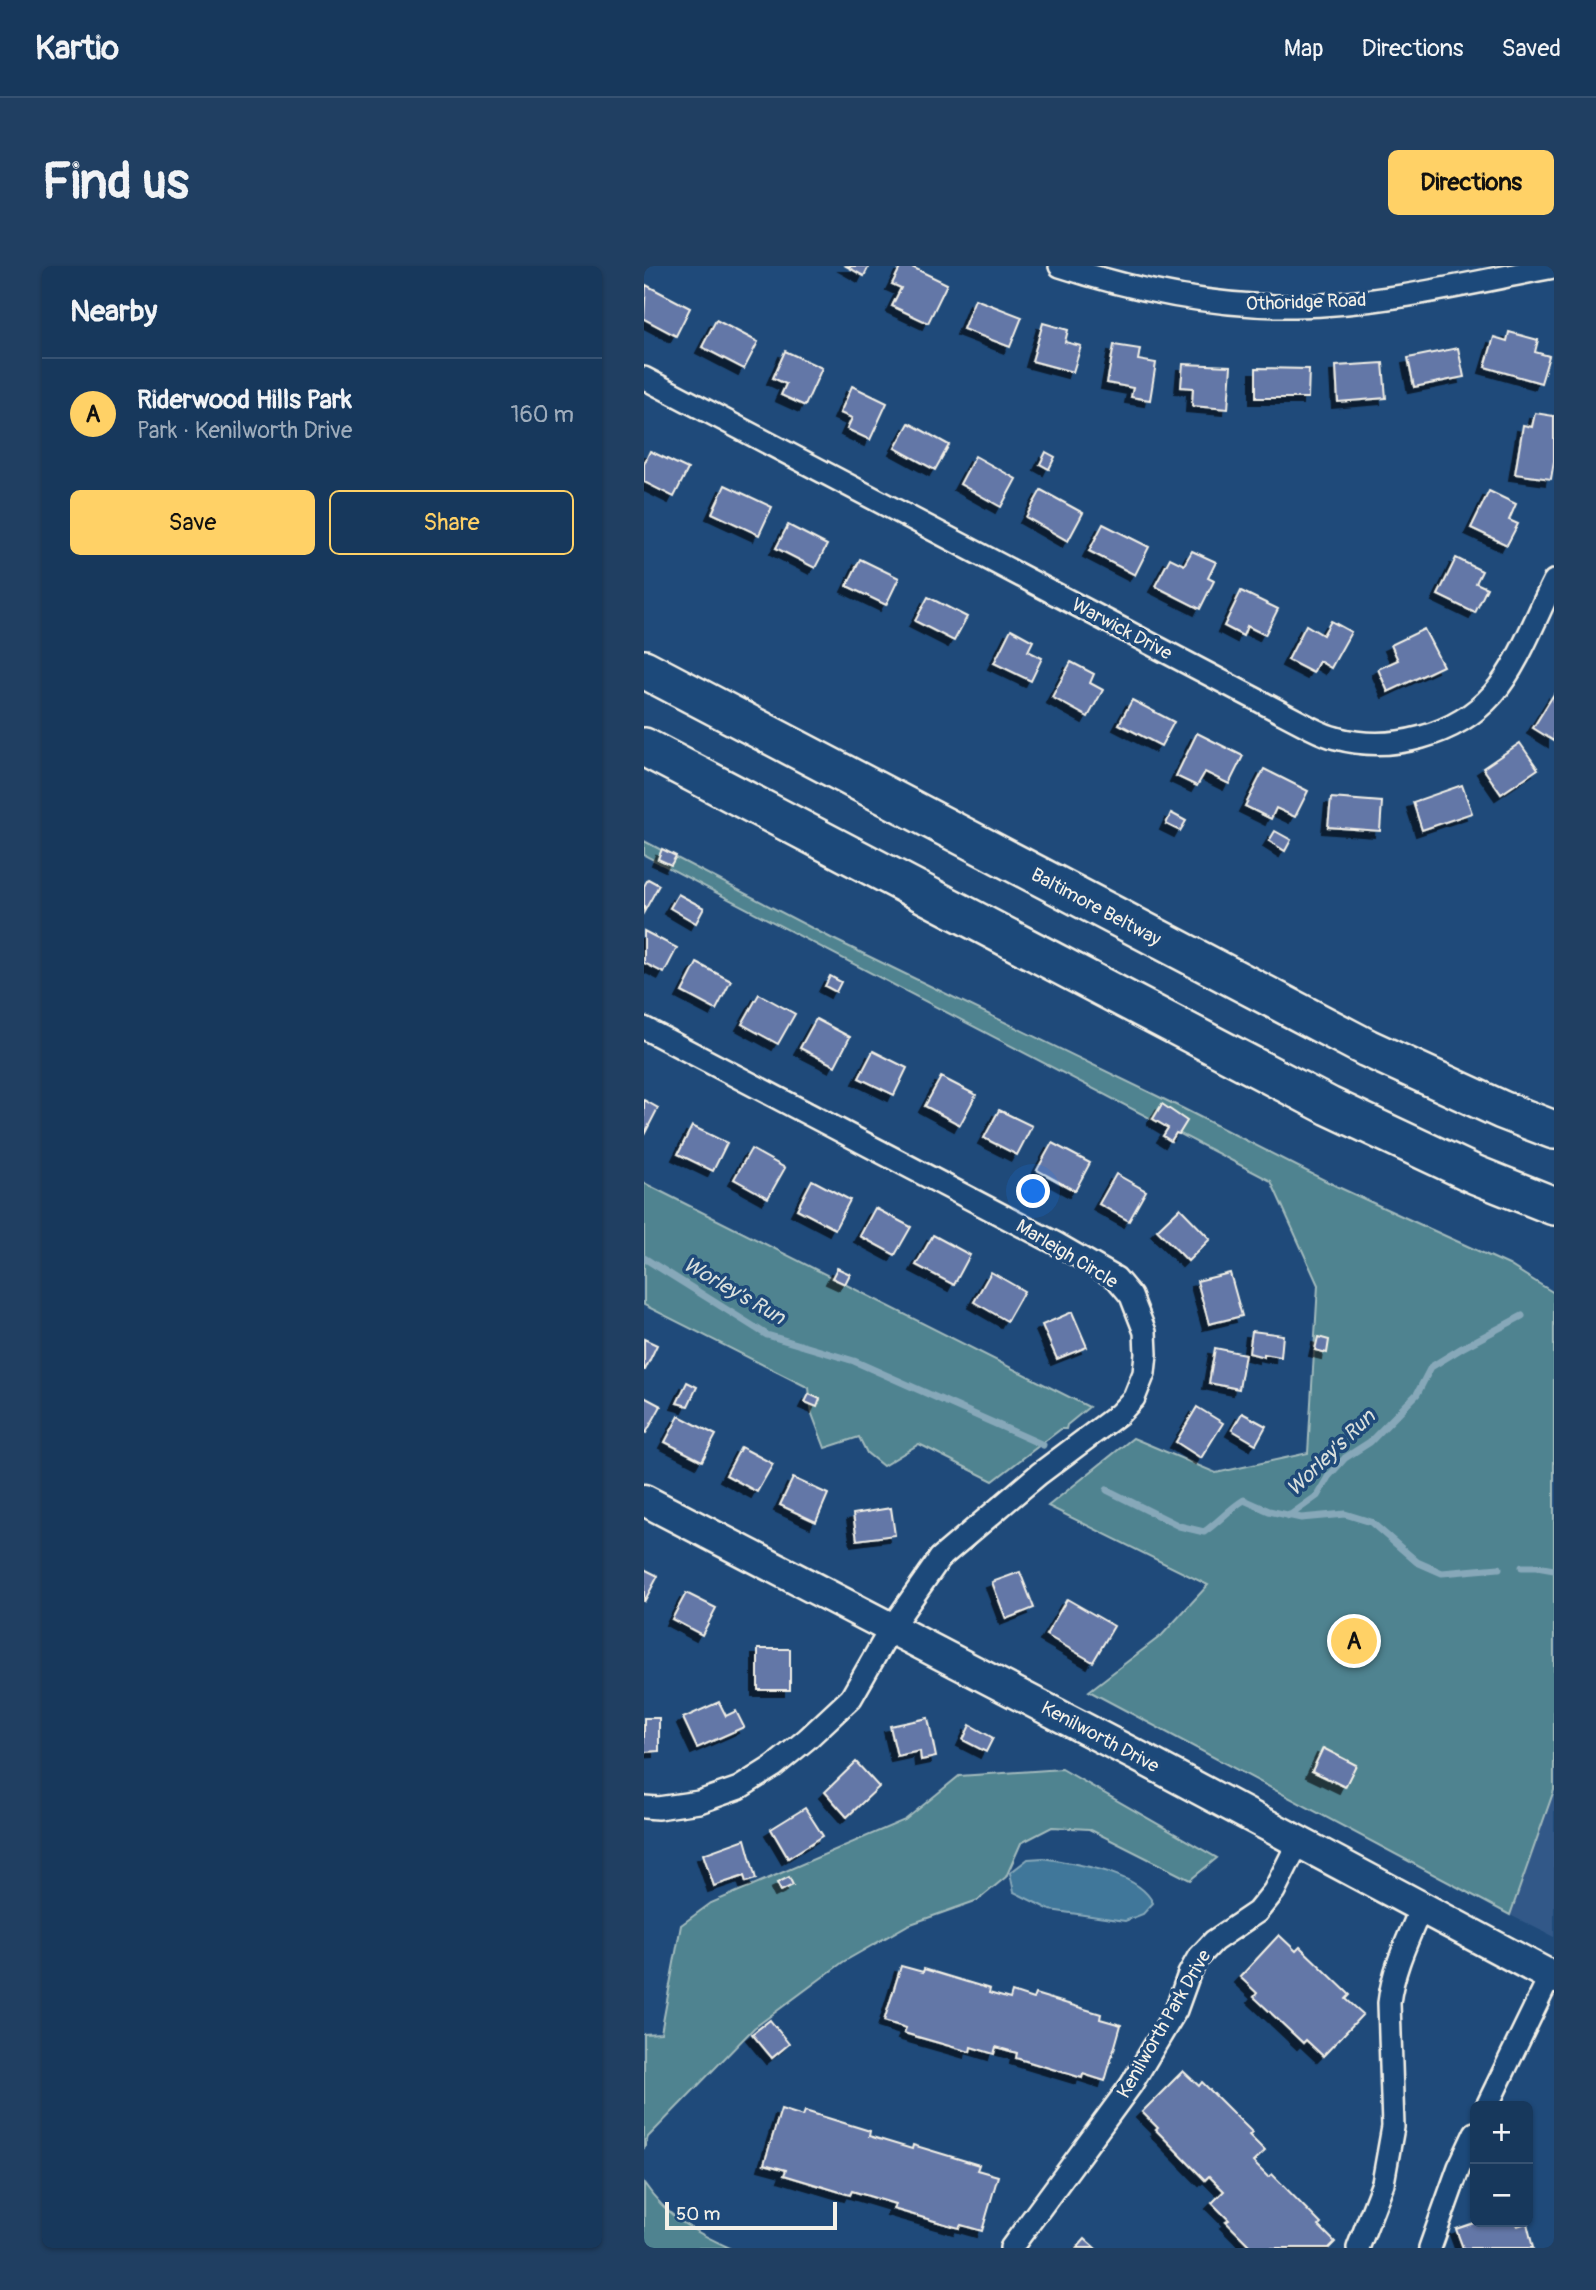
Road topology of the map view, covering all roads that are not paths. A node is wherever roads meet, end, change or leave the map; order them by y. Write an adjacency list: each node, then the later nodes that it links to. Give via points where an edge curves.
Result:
1 (1059, 266): 2 (street, Othoridge Road, via 1180,298 1297,306 1419,293)
2 (1554, 267)
3 (644, 378): 4 (street, Warwick Drive, via 1336,738 1364,743 1422,738 1469,715 1508,673)
4 (1554, 581)
5 (644, 669): 8 (highway, Baltimore Beltway, via 1367,1048)
6 (644, 747): 9 (highway, via 1329,1106)
7 (644, 1028): 11 (street, Marleigh Circle, via 1057,1244 1116,1278 1131,1296 1144,1332 1146,1354 1134,1398 940,1558)
8 (1554, 1130)
9 (1554, 1206)
10 (644, 1500): 11 (street, Kenilworth Drive)
11 (891, 1629): 12 (street, Marleigh Circle, via 851,1698 774,1766 738,1788 699,1802); 13 (street, Kenilworth Drive)
12 (644, 1807)
13 (1298, 1843): 14 (street, Kenilworth Drive); 18 (street, Kenilworth Park Drive, via 1274,1891 1257,1912 1214,1941 1198,1958 1176,2010 1131,2085)
14 (1421, 1908): 15 (street, Kenilworth Drive); 19 (street, via 1391,1984 1393,2127 1382,2183)
15 (1552, 1977): 16 (street)
16 (1490, 2101)
17 (1470, 2144): 20 (street)
18 (1011, 2248)
19 (1357, 2248)
20 (1430, 2248)

